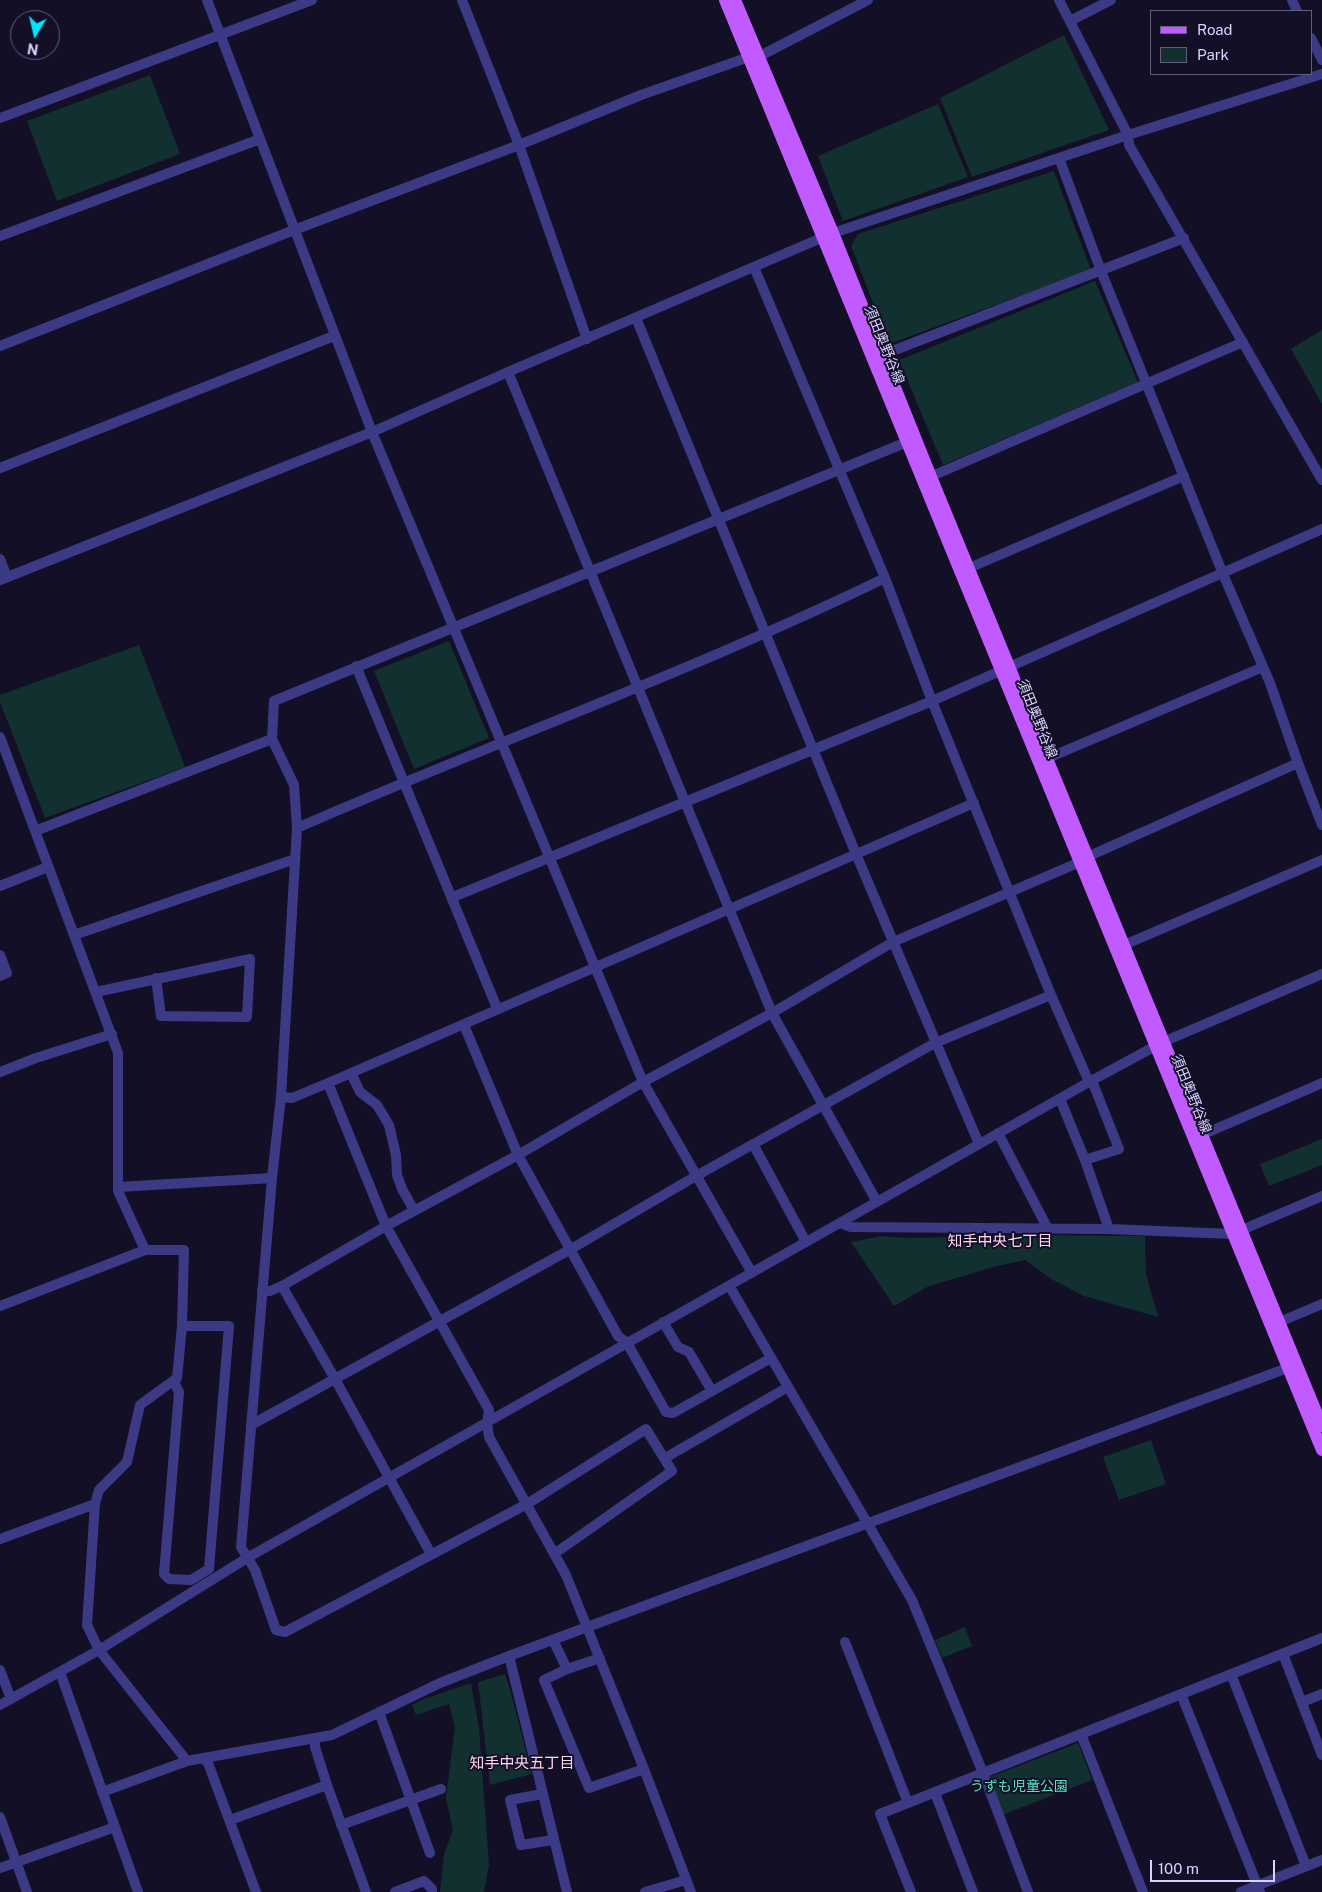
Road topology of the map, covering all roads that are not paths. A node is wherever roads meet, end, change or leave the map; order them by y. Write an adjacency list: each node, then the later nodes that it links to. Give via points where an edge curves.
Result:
1 (207, 0): 10 (street)
2 (312, 0): 10 (street)
3 (462, 0): 18 (street)
4 (726, 0): 12 (main road, 須田奥野谷線)
5 (735, 0): 12 (main road, 須田奥野谷線)
6 (868, 0): 12 (street)
7 (1059, 0): 9 (street)
8 (1112, 0): 9 (street)
9 (1070, 21): 16 (street)
10 (221, 35): 15 (street); 17 (street)
11 (1312, 40): 13 (street)
12 (754, 57): 18 (street, via 641,96); 21 (main road, 須田奥野谷線)
13 (1322, 60)
14 (1322, 74): 16 (street)
15 (0, 118)
16 (1128, 135): 19 (street); 23 (street, via 1129,145)
17 (260, 139): 20 (street); 22 (street)
18 (519, 145): 20 (street); 28 (street)
19 (1059, 158): 21 (street); 25 (street)
20 (294, 230): 27 (street); 30 (street)
21 (828, 235): 24 (street); 31 (main road, 須田奥野谷線); 35 (main road, 須田奥野谷線)
22 (0, 236)
23 (1184, 238): 25 (street); 29 (street)
24 (754, 267): 26 (street); 38 (street)
25 (1101, 271): 31 (street); 33 (street)
26 (636, 318): 28 (street); 42 (street)
27 (334, 336): 34 (street); 37 (street)
28 (587, 340): 32 (street)
29 (1243, 342): 33 (street); 36 (street)
30 (0, 346)
31 (882, 355): 40 (main road, 須田奥野谷線)
32 (508, 372): 34 (street); 46 (street)
33 (1146, 385): 39 (street); 40 (street)
34 (372, 432): 48 (street); 50 (street)
35 (907, 442): 38 (street); 40 (main road, 須田奥野谷線)
36 (1318, 465): 41 (street)
37 (0, 468)
38 (838, 470): 42 (street); 49 (street)
39 (1184, 476): 45 (street); 47 (street)
40 (927, 478): 45 (main road, 須田奥野谷線); 54 (main road, 須田奥野谷線)
41 (1322, 480)
42 (720, 519): 46 (street); 51 (street)
43 (1322, 529): 47 (street)
44 (0, 559): 48 (street)
45 (969, 568): 54 (main road, 須田奥野谷線)
46 (590, 571): 50 (street); 55 (street)
47 (1223, 574): 53 (street); 54 (street)
48 (4, 578)
49 (885, 578): 51 (street); 56 (street)
50 (454, 627): 52 (street); 59 (street)
51 (766, 633): 55 (street); 60 (street)
52 (356, 666): 58 (street, via 274,700); 63 (street)
53 (1263, 666): 61 (street); 62 (street)
54 (1005, 668): 56 (street); 61 (main road, 須田奥野谷線)
55 (637, 687): 59 (street); 64 (street)
56 (932, 701): 60 (street); 65 (street)
57 (0, 737): 68 (street)
58 (272, 739): 67 (street, via 294,786); 68 (street)
59 (502, 742): 63 (street); 70 (street)
60 (814, 749): 64 (street); 69 (street)
61 (1043, 760): 72 (main road, 須田奥野谷線)
62 (1298, 763): 66 (street); 72 (street)
63 (404, 781): 67 (street); 77 (street)
64 (684, 802): 70 (street); 78 (street)
65 (974, 803): 69 (street); 76 (street)
66 (1322, 824)
67 (297, 828): 71 (street)
68 (35, 831): 74 (street)
69 (856, 854): 78 (street); 80 (street)
70 (549, 858): 77 (street); 83 (street)
71 (295, 859): 79 (street); 101 (street)
72 (1084, 859): 76 (street); 81 (main road, 須田奥野谷線); 94 (main road, 須田奥野谷線)
73 (1322, 860): 81 (street)
74 (48, 867): 75 (street); 79 (street)
75 (0, 886)
76 (1011, 892): 80 (street); 88 (street)
77 (453, 897): 89 (street)
78 (729, 909): 83 (street); 90 (street)
79 (74, 935): 87 (street)
80 (893, 942): 90 (street); 93 (street)
81 (1124, 945): 94 (main road, 須田奥野谷線)
82 (0, 955): 85 (street, via 7,973)
83 (594, 967): 89 (street); 98 (street)
84 (1322, 974): 94 (street)
85 (0, 976)
86 (156, 978): 86 (street, via 250,959 247,1017 162,1016); 87 (street)
87 (96, 992): 92 (street)
88 (1051, 995): 93 (street); 97 (street)
89 (498, 1008): 91 (street)
90 (772, 1013): 98 (street); 103 (street)
91 (464, 1025): 96 (street); 108 (street)
92 (112, 1034): 95 (street); 112 (street, via 118,1053)
93 (935, 1042): 103 (street); 107 (street)
94 (1160, 1044): 97 (street); 105 (main road, 須田奥野谷線)
95 (0, 1072)
96 (351, 1073): 99 (street); 115 (street, via 360,1092 377,1105 389,1126 397,1175)
97 (1090, 1081): 102 (street); 109 (street, via 1120,1149)
98 (643, 1082): 108 (street); 110 (street)
99 (328, 1083): 101 (street, via 292,1098); 117 (street)
100 (1322, 1083): 105 (street)
101 (281, 1098): 111 (street)
102 (1060, 1099): 104 (street); 109 (street)
103 (823, 1105): 106 (street); 114 (street)
104 (998, 1133): 107 (street); 118 (street)
105 (1198, 1137): 120 (main road, 須田奥野谷線)
106 (753, 1144): 110 (street); 121 (street)
107 (978, 1144): 114 (street)
108 (518, 1155): 115 (street); 122 (street)
109 (1085, 1160): 119 (street)
110 (696, 1176): 122 (street); 124 (street)
111 (272, 1178): 112 (street); 127 (street)
112 (118, 1187): 123 (street)
113 (1322, 1196): 120 (street)
114 (877, 1202): 116 (street)
115 (414, 1210): 117 (street)
116 (840, 1223): 118 (street, via 851,1227); 121 (street)
117 (386, 1226): 125 (street); 130 (street)
118 (1048, 1229): 119 (street)
119 (1109, 1230): 120 (street)
120 (1237, 1232): 132 (main road, 須田奥野谷線)
121 (806, 1242): 124 (street)
122 (571, 1249): 130 (street); 134 (street, via 618,1336)
123 (145, 1250): 129 (street); 133 (street, via 184,1250)
124 (752, 1274): 126 (street)
125 (282, 1286): 127 (street); 137 (street)
126 (730, 1287): 131 (street); 135 (street)
127 (262, 1291): 143 (street)
128 (1322, 1304): 132 (street)
129 (0, 1306)
130 (439, 1320): 137 (street); 142 (street, via 490,1410)
131 (663, 1322): 134 (street); 140 (street, via 678,1347 688,1352)
132 (1274, 1324): 136 (main road, 須田奥野谷線)
133 (182, 1326): 138 (street); 138 (street, via 229,1326 210,1569 191,1580 169,1579 164,1574 179,1392)
134 (627, 1343): 140 (street, via 666,1412 673,1413); 142 (street)
135 (771, 1358): 139 (street); 140 (street)
136 (1292, 1367): 141 (main road, 須田奥野谷線); 149 (street)
137 (335, 1379): 143 (street); 146 (street)
138 (174, 1382): 147 (street, via 140,1405 127,1462 99,1490)
139 (788, 1387): 145 (street); 149 (street)
140 (712, 1391)
141 (1318, 1421): 144 (main road, 須田奥野谷線)
142 (487, 1423): 146 (street); 148 (street, via 489,1437)
143 (250, 1425): 153 (street, via 241,1547)
144 (1322, 1450)
145 (665, 1458): 148 (street, via 646,1429); 152 (street, via 672,1471)
146 (389, 1478): 151 (street); 153 (street)
147 (95, 1504): 150 (street); 158 (street, via 87,1625)
148 (528, 1504): 151 (street); 152 (street)
149 (867, 1525): 154 (street); 178 (street, via 912,1600)
150 (0, 1539)
151 (431, 1554): 153 (street, via 285,1632 276,1630 255,1570)
152 (554, 1554): 154 (street, via 566,1575)
153 (247, 1558): 158 (street)
154 (586, 1627): 156 (street); 161 (street)
155 (1322, 1638): 159 (street)
156 (553, 1640): 160 (street); 162 (street)
157 (845, 1642): 185 (street)
158 (99, 1650): 164 (street); 176 (street)
159 (1283, 1654): 165 (street); 169 (street)
160 (508, 1656): 171 (street); 183 (street)
161 (600, 1658): 162 (street); 177 (street)
162 (567, 1669): 177 (street, via 544,1680 589,1788)
163 (0, 1670): 168 (street)
164 (60, 1672): 168 (street); 181 (street)
165 (1231, 1674): 166 (street); 194 (street)
166 (1181, 1694): 172 (street); 197 (street)
167 (1322, 1694): 169 (street)
168 (11, 1699): 170 (street)
169 (1302, 1702): 174 (street)
170 (0, 1705)
171 (379, 1712): 173 (street, via 332,1735); 184 (street)
172 (1080, 1734): 178 (street); 210 (street)
173 (315, 1739): 175 (street); 179 (street)
174 (1321, 1750)
175 (204, 1759): 176 (street); 187 (street)
176 (188, 1761): 181 (street)
177 (644, 1769): 196 (street)
178 (982, 1774): 182 (street); 209 (street)
179 (327, 1785): 187 (street); 188 (street)
180 (441, 1789): 184 (street)
181 (102, 1792): 189 (street)
182 (935, 1793): 185 (street); 208 (street)
183 (542, 1794): 190 (street); 190 (street, via 510,1800 521,1845)
184 (411, 1800): 188 (street); 191 (street)
185 (908, 1803): 207 (street, via 880,1814)
186 (0, 1817): 193 (street)
187 (230, 1820): 200 (street)
188 (341, 1825): 201 (street)
189 (115, 1827): 193 (street); 199 (street)
190 (553, 1840): 204 (street)
191 (430, 1854)
192 (1322, 1860): 194 (street)
193 (17, 1862): 195 (street); 198 (street)
194 (1306, 1866): 197 (street)
195 (0, 1868)
196 (686, 1880): 205 (street); 206 (street)
197 (1259, 1889): 211 (street)
198 (27, 1892)
199 (138, 1892)
200 (256, 1892)
201 (366, 1892)
202 (395, 1892): 203 (street, via 424,1881)
203 (432, 1892)
204 (567, 1892)
205 (645, 1892)
206 (691, 1892)
207 (911, 1892)
208 (973, 1892)
209 (1028, 1892)
210 (1143, 1892)
211 (1242, 1892)

